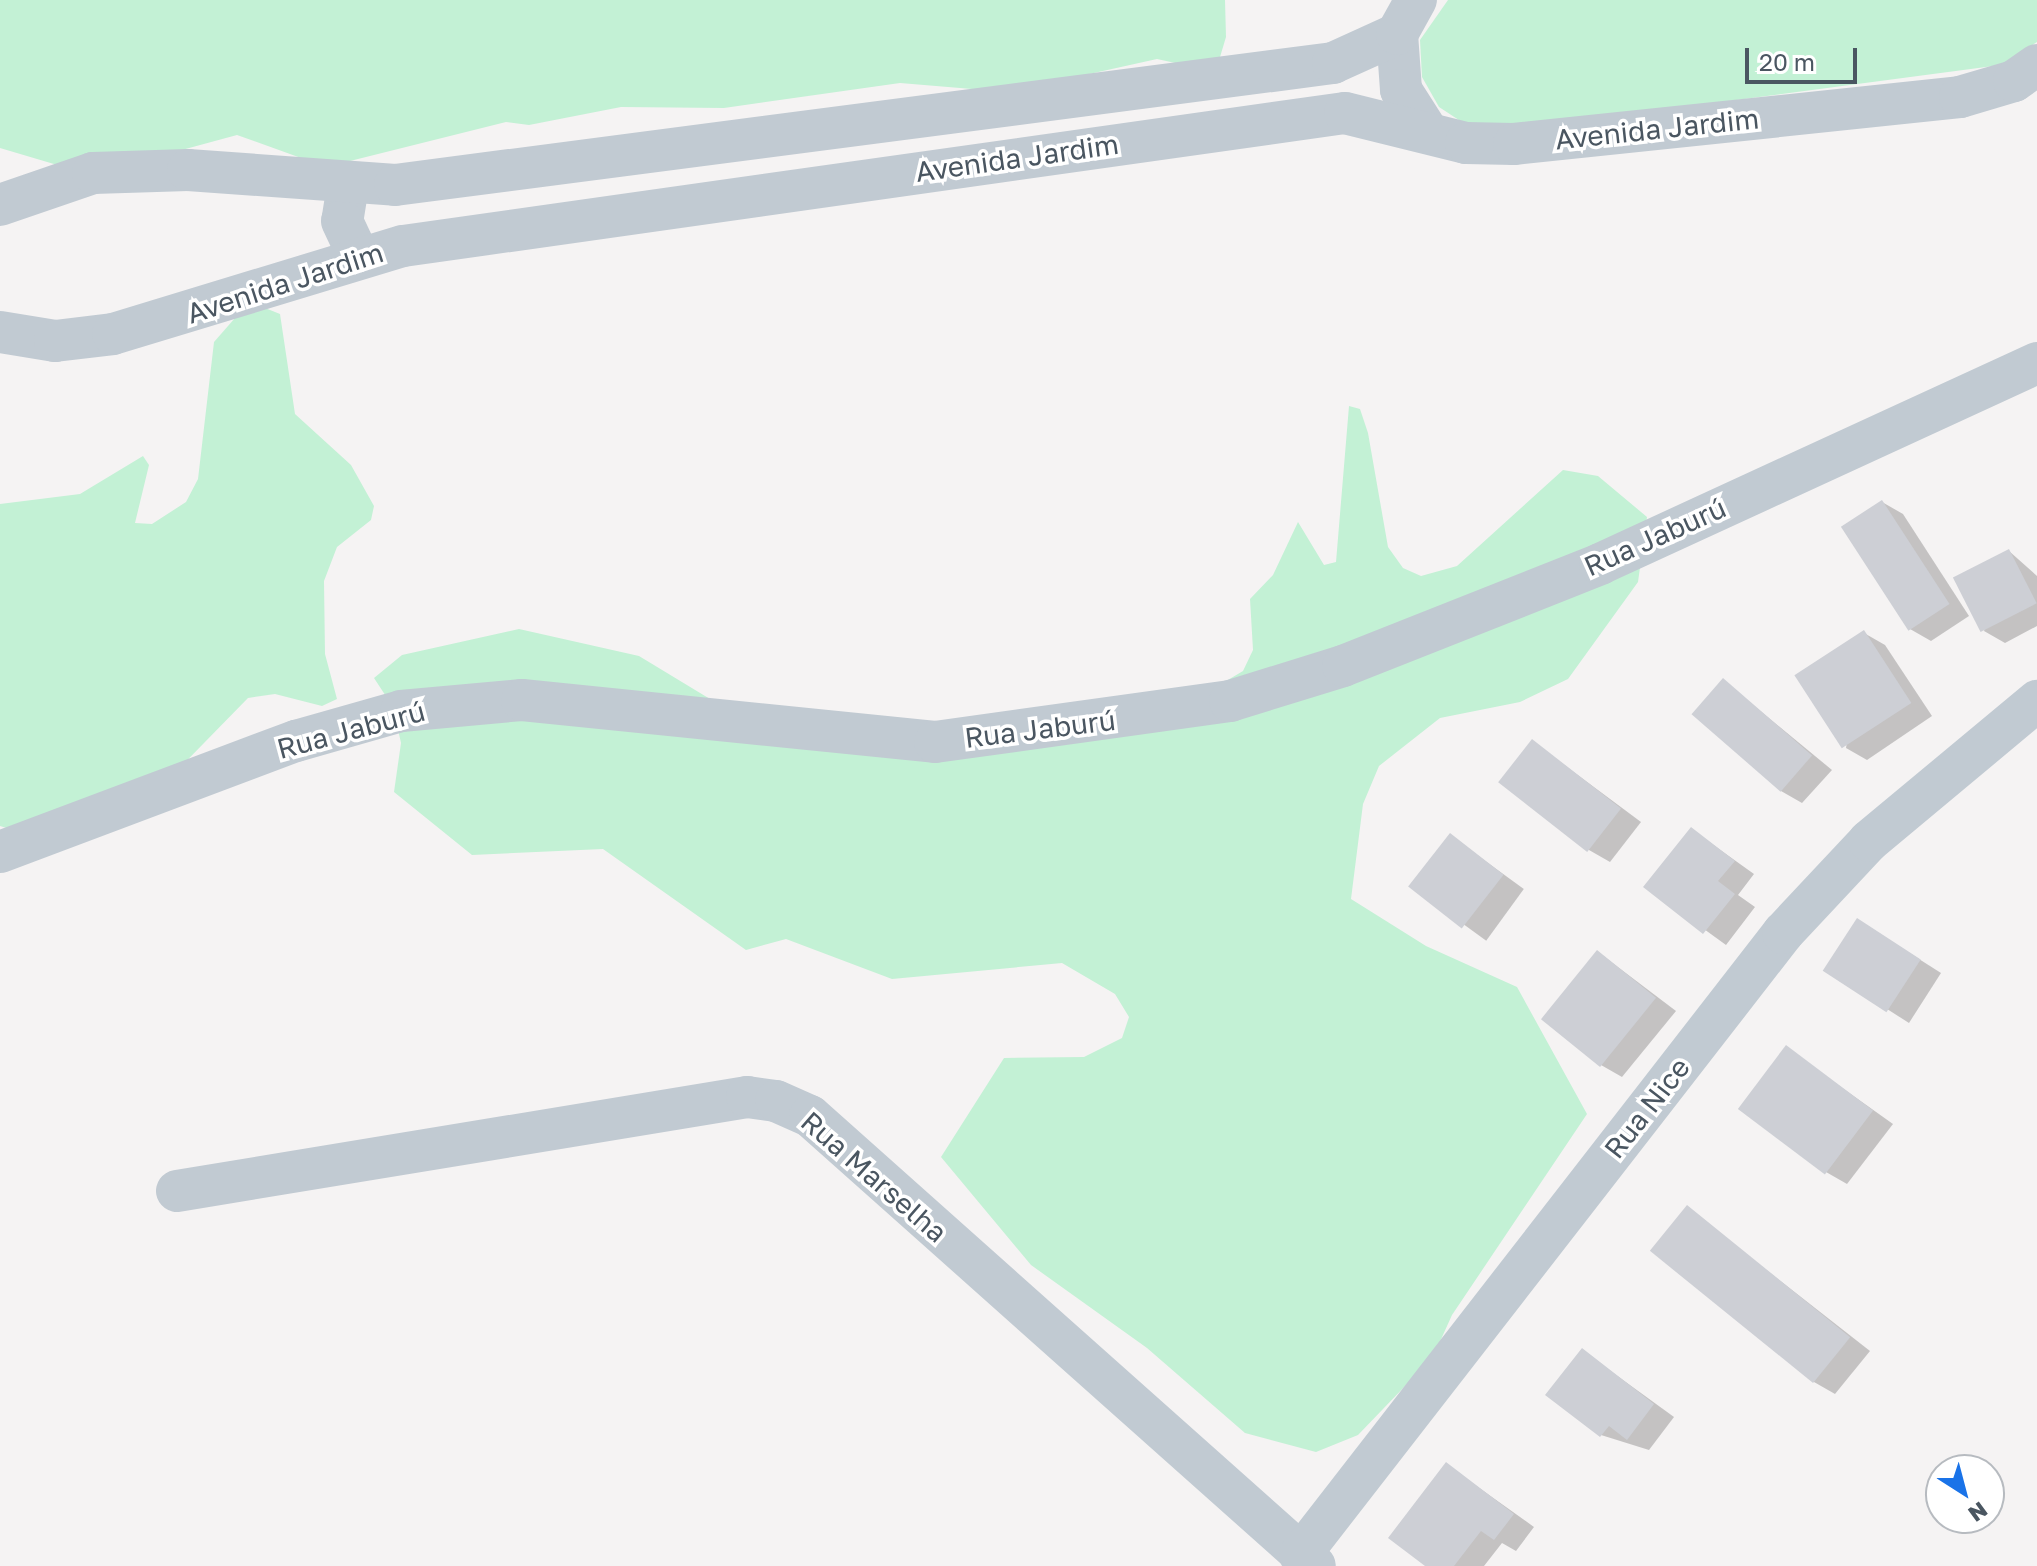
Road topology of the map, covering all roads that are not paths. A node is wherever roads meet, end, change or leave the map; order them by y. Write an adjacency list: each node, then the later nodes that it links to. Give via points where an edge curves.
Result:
1 (1406, 17): 3 (street, via 1401,90); 5 (street, Avenida Jardim, via 1333,63)
2 (2037, 65): 3 (street, Avenida Jardim, via 2014,81 1960,97 1514,144 1466,143)
3 (1427, 131): 7 (street, Avenida Jardim, via 1345,113)
4 (348, 185): 5 (street, Avenida Jardim); 6 (street, Avenida Jardim, via 132,169 93,173); 8 (street, via 342,221)
5 (395, 185): 7 (street, via 406,223)
6 (0, 205)
7 (403, 246): 8 (street, Avenida Jardim)
8 (358, 255): 9 (street, Avenida Jardim, via 113,334 55,341)
9 (0, 332)
10 (2037, 363): 12 (street, Rua Jaburú, via 1600,564 1343,666 1230,701 935,742 522,700 401,711 296,741)
11 (2037, 701): 14 (street, Rua Nice, via 1869,841 1783,933)
12 (0, 852)
13 (177, 1191): 14 (street, Rua Marselha, via 747,1097 776,1101 810,1116)
14 (1307, 1560)

